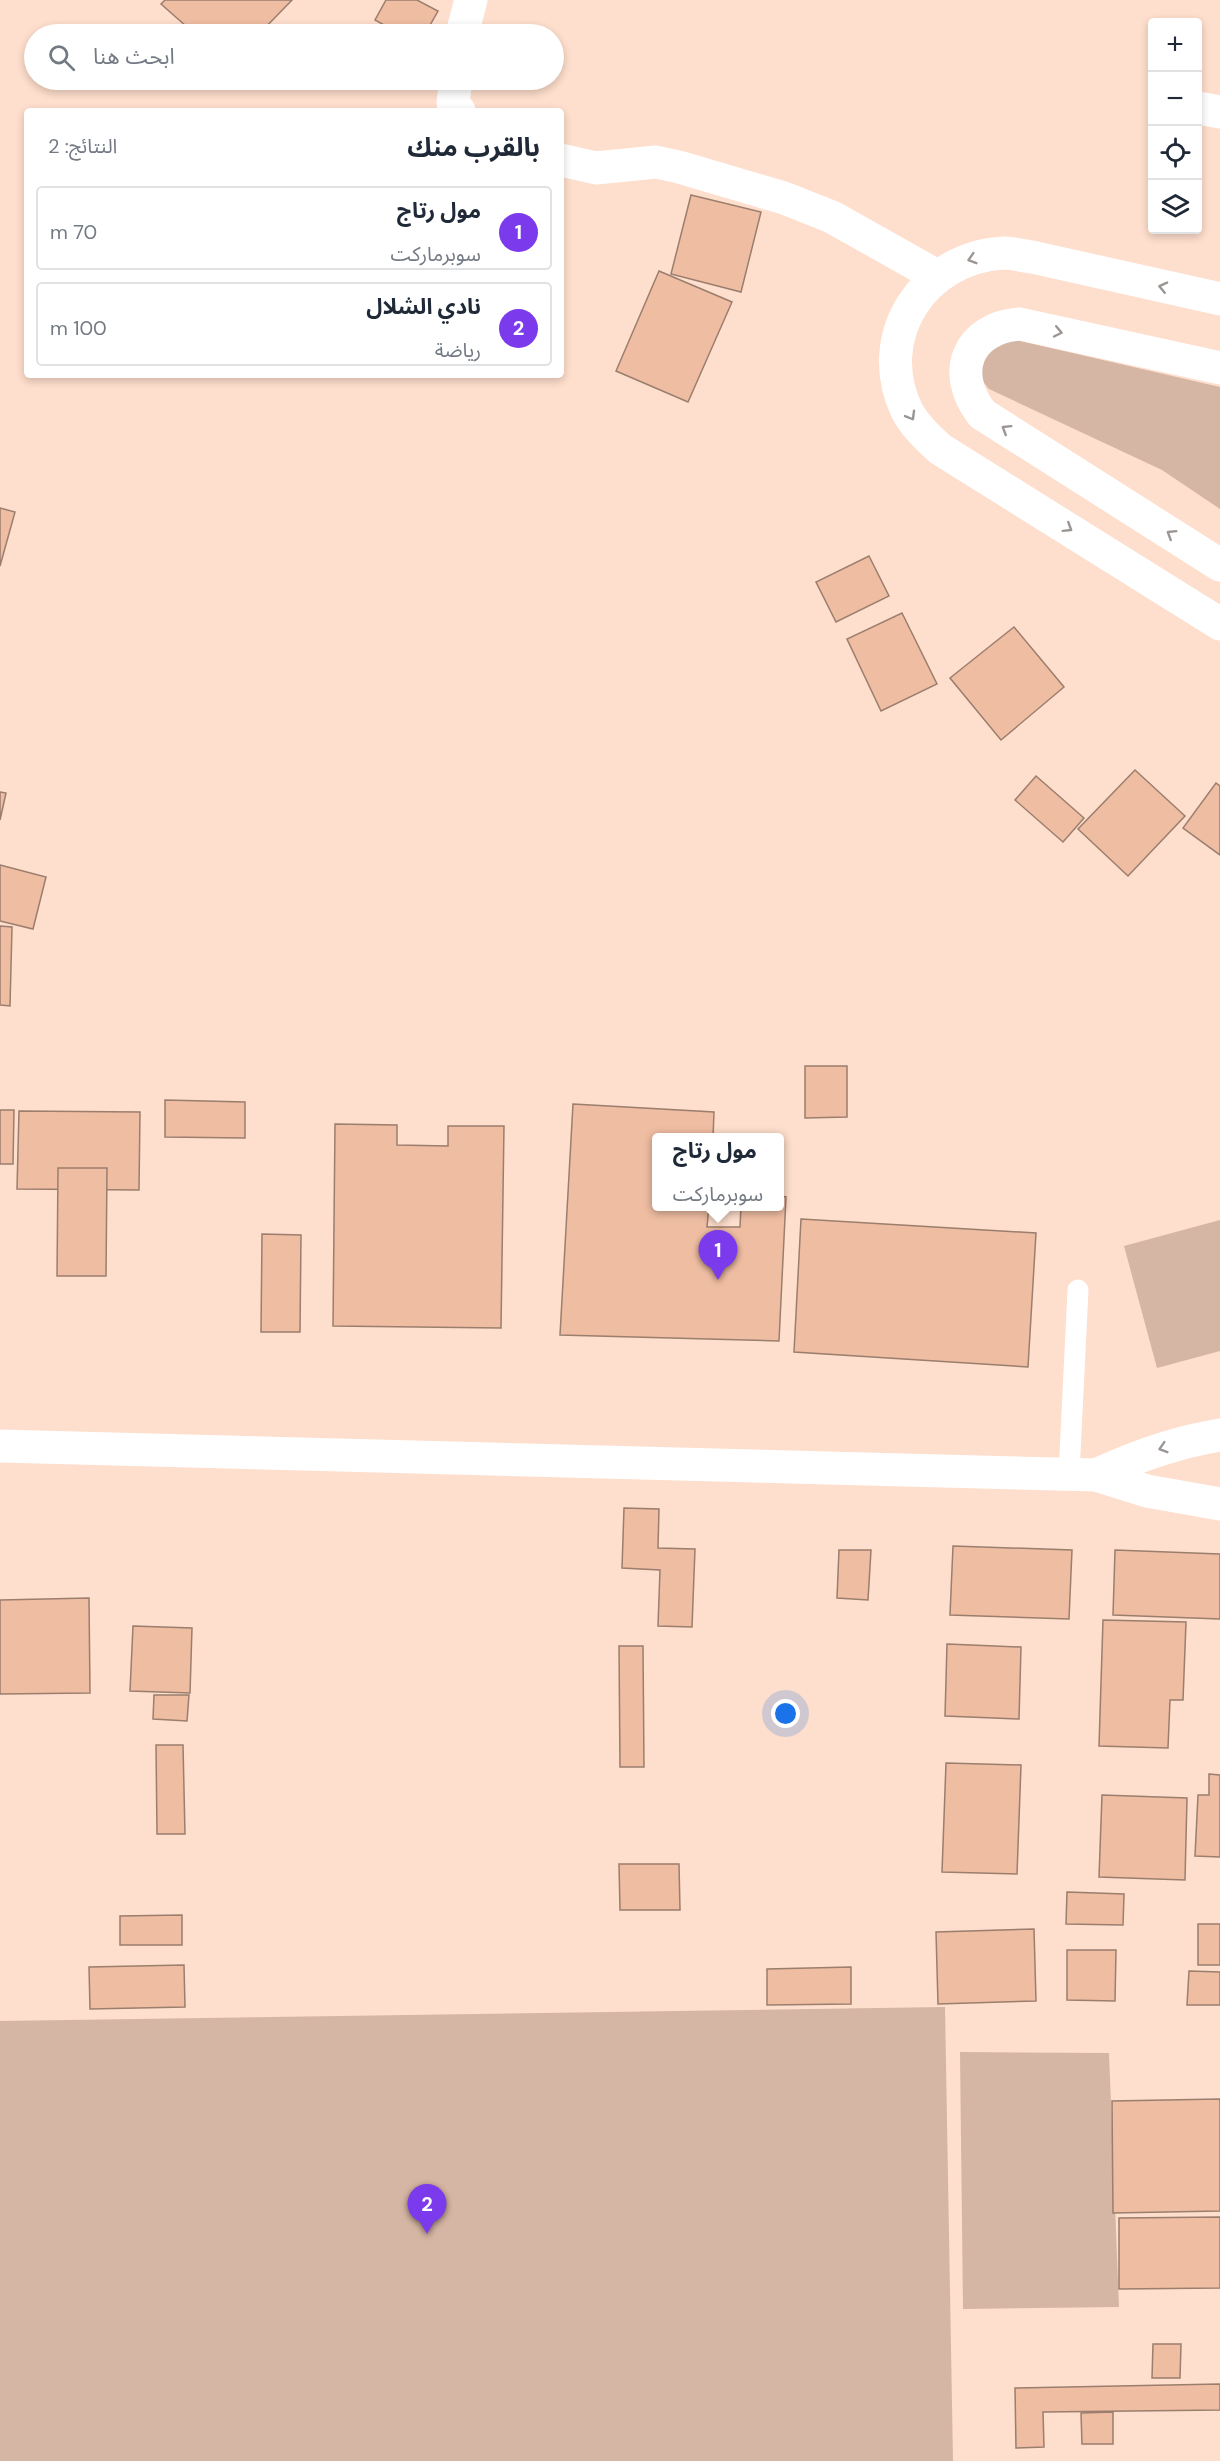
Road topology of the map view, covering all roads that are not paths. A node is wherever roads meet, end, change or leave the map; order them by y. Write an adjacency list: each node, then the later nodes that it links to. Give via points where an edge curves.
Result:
1 (471, 0): 2 (main road)
2 (465, 24)
3 (455, 90): 4 (main road, via 453,102)
4 (457, 108)
5 (1202, 109): 6 (main road)
6 (1220, 112)
7 (564, 161): 8 (main road, via 596,168 656,162 784,198 832,217)
8 (937, 276): 9 (main road, one-way to 8, via 1007,253 958,263); 12 (main road, one-way to 12, via 906,315 895,363 898,388 921,432 940,449)
9 (1220, 299)
10 (1220, 368): 11 (main road, one-way to 10, via 982,414 966,387 965,371 968,355 989,331 1020,324)
11 (1220, 565)
12 (1220, 624)
13 (1078, 1290): 16 (lane)
14 (1220, 1435): 16 (main road, one-way to 16, via 1186,1441)
15 (0, 1446): 16 (main road)
16 (1083, 1474): 17 (main road)
17 (1220, 1504)

